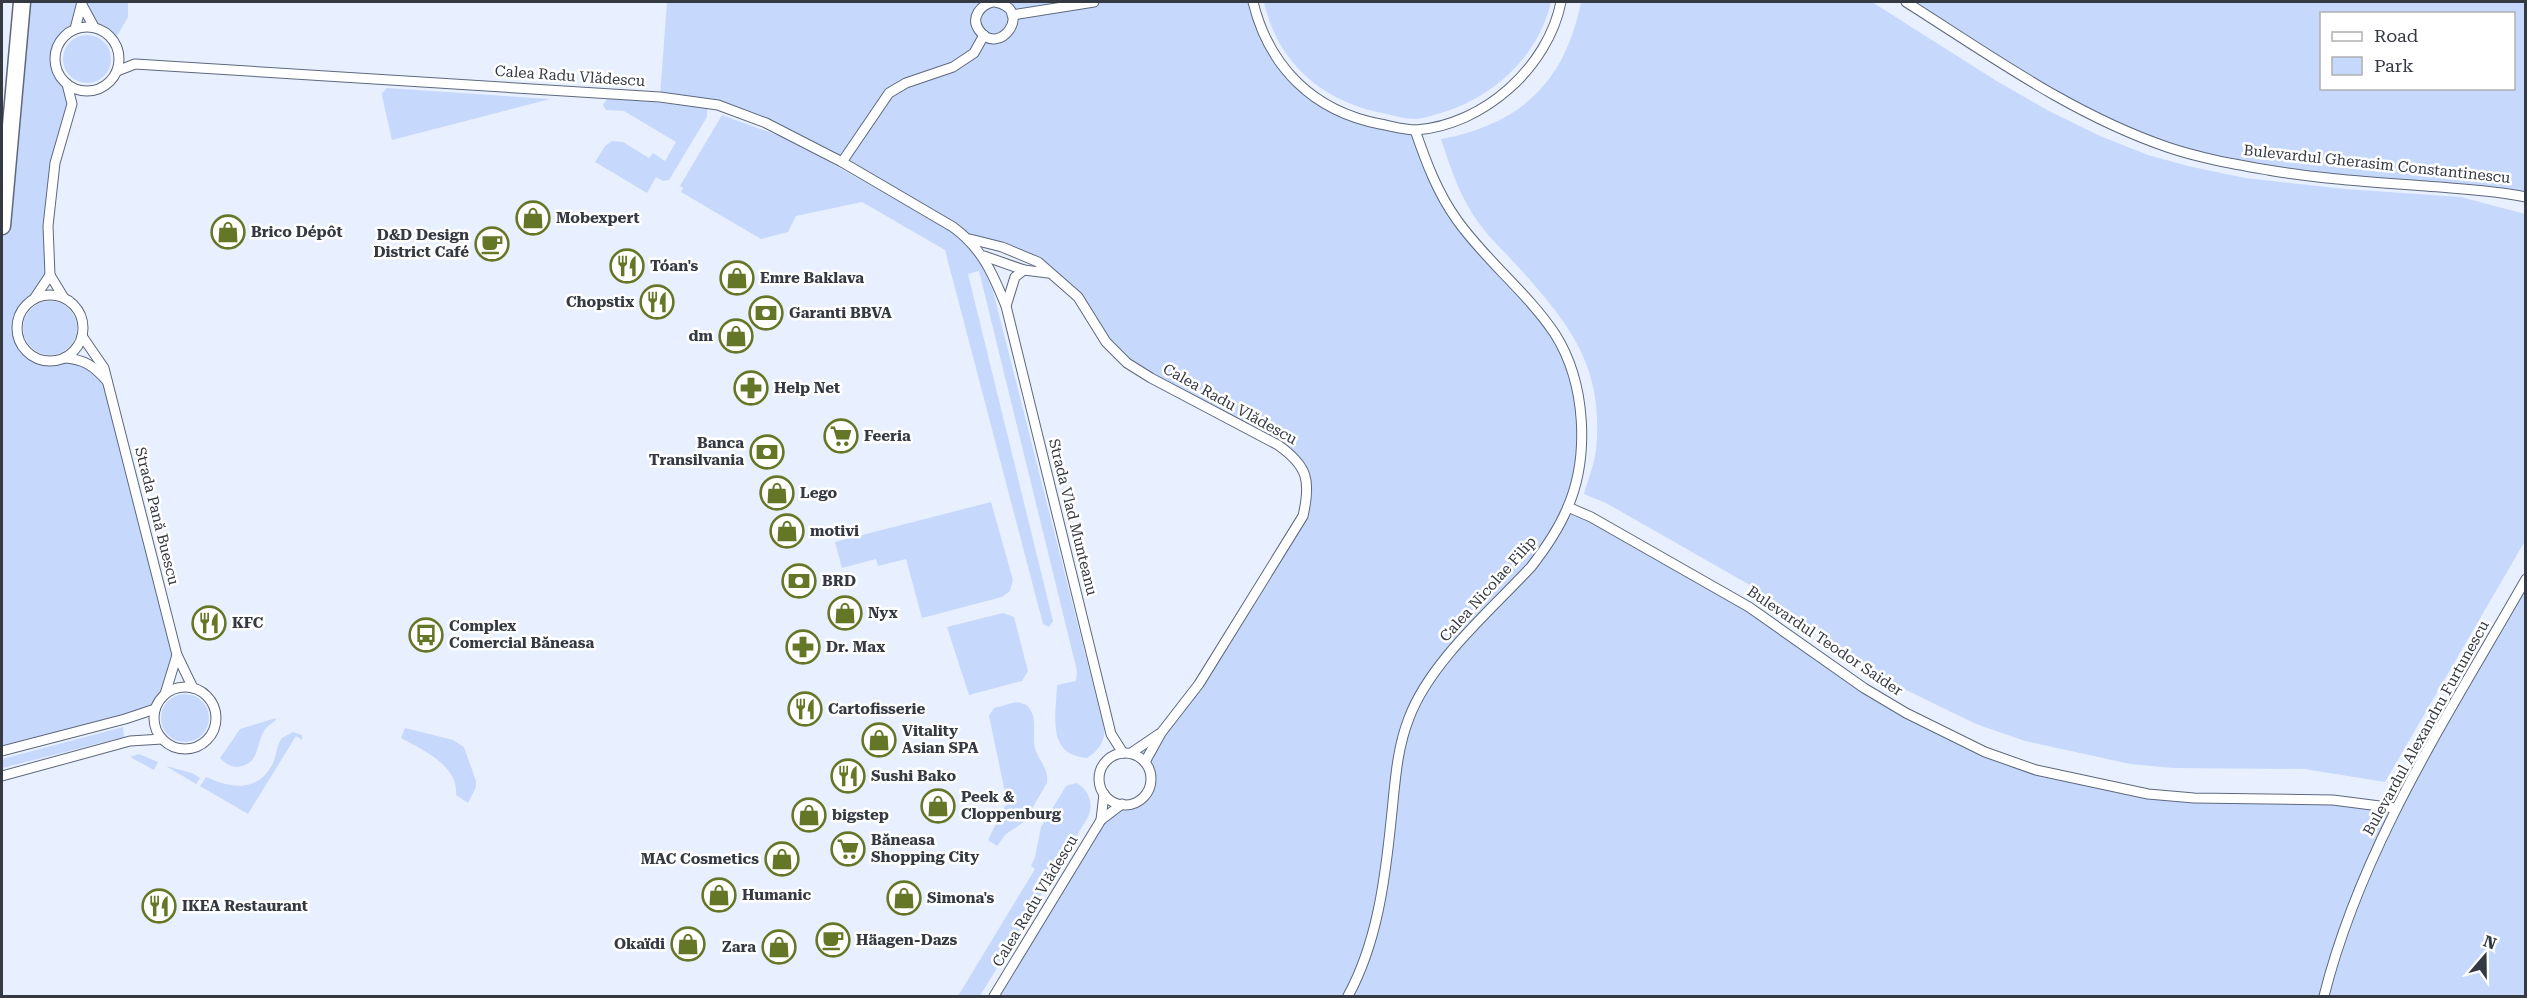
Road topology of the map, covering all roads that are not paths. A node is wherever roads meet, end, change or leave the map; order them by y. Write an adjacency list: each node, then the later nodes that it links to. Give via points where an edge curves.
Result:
1 (24, 2): 21 (highway)
2 (994, 2): 8 (street, via 1003,3); 11 (street, via 985,4 976,16 976,25)
3 (1094, 2): 8 (street)
4 (1253, 2): 18 (street, via 1266,40 1284,69 1307,93 1362,121)
5 (1561, 2): 18 (street, via 1541,52 1510,88 1466,116)
6 (1906, 2): 20 (street, Bulevardul Gherasim Constantinescu, via 2062,100 2167,147 2271,171)
7 (82, 3): 9 (street); 10 (street)
8 (1012, 15): 11 (street, via 1012,25 1006,34 996,38)
9 (94, 27): 10 (street); 12 (street, via 107,34)
10 (75, 29): 15 (street, via 60,42 55,57 59,74)
11 (984, 35): 19 (street, via 974,52 953,67 889,93)
12 (118, 52): 13 (street); 14 (street)
13 (135, 64): 14 (street, Calea Radu Vlădescu); 19 (street, Calea Radu Vlădescu, via 690,100 718,105 766,123)
14 (117, 71): 16 (street, via 106,85)
15 (67, 84): 16 (street); 17 (street)
16 (90, 91): 17 (street)
17 (72, 104): 27 (street, via 50,197)
18 (1415, 130): 36 (street, Calea Nicolae Filip, via 1433,182 1453,214 1539,313 1556,335 1567,359 1577,392 1581,435 1580,460)
19 (842, 162): 22 (street, Calea Radu Vlădescu)
20 (2526, 197)
21 (2, 226)
22 (969, 239): 23 (street, Calea Radu Vlădescu); 24 (street, Calea Radu Vlădescu)
23 (983, 255): 25 (street, Calea Radu Vlădescu); 29 (street, Calea Radu Vlădescu)
24 (1024, 255): 25 (street); 28 (street, Calea Radu Vlădescu)
25 (1001, 263): 26 (street, Calea Radu Vlădescu); 29 (street)
26 (1024, 270): 28 (street, Calea Radu Vlădescu); 32 (street, via 1015,277)
27 (50, 275): 30 (street); 31 (street)
28 (1053, 275): 42 (street, Calea Radu Vlădescu, via 1078,297 1106,342 1127,363 1278,445 1296,457 1307,481 1303,516 1199,684)
29 (994, 277): 32 (street, Calea Radu Vlădescu)
30 (64, 298): 31 (street, via 54,295); 33 (street, via 78,310)
31 (34, 299): 34 (street, via 19,318 17,327 22,344 41,360)
32 (1006, 306): 43 (street, Strada Vlad Munteanu)
33 (82, 336): 34 (street, via 72,353); 35 (street, Strada Pană Buescu, via 101,362)
34 (64, 358): 35 (street, via 90,364)
35 (108, 383): 38 (street, Strada Pană Buescu)
36 (1568, 507): 52 (street, Bulevardul Teodor Saider, via 1591,516 1749,607 1906,713 1985,752 2036,770 2148,794 2333,800); 55 (street, Calea Nicolae Filip, via 1531,567 1437,669 1418,697 1401,741 1381,898 1370,941)
37 (2526, 579): 52 (street, Bulevardul Alexandru Furtunescu)
38 (177, 656): 39 (street, Strada Pană Buescu); 40 (street)
39 (192, 688): 40 (street); 44 (street, via 206,696 214,708 213,730 207,739 190,748 176,747)
40 (165, 694): 41 (street)
41 (155, 709): 44 (street, via 155,726); 45 (street)
42 (1161, 733): 46 (street, Calea Radu Vlădescu); 48 (street, Calea Radu Vlădescu)
43 (1111, 734): 46 (street, Strada Vlad Munteanu); 47 (street, Strada Vlad Munteanu)
44 (162, 739): 49 (street, via 130,741)
45 (2, 751)
46 (1127, 753): 47 (street); 48 (street)
47 (1110, 758): 50 (street, via 1099,778)
48 (1145, 762): 51 (street, via 1151,777 1148,791 1137,801)
49 (2, 776)
50 (1104, 794): 51 (street); 53 (street, Calea Radu Vlădescu)
51 (1122, 804): 53 (street, Calea Radu Vlădescu)
52 (2395, 808): 56 (street, Bulevardul Alexandru Furtunescu, via 2366,869)
53 (1101, 820): 54 (street, Calea Radu Vlădescu)
54 (994, 996)
55 (1348, 996)
56 (2324, 996)

